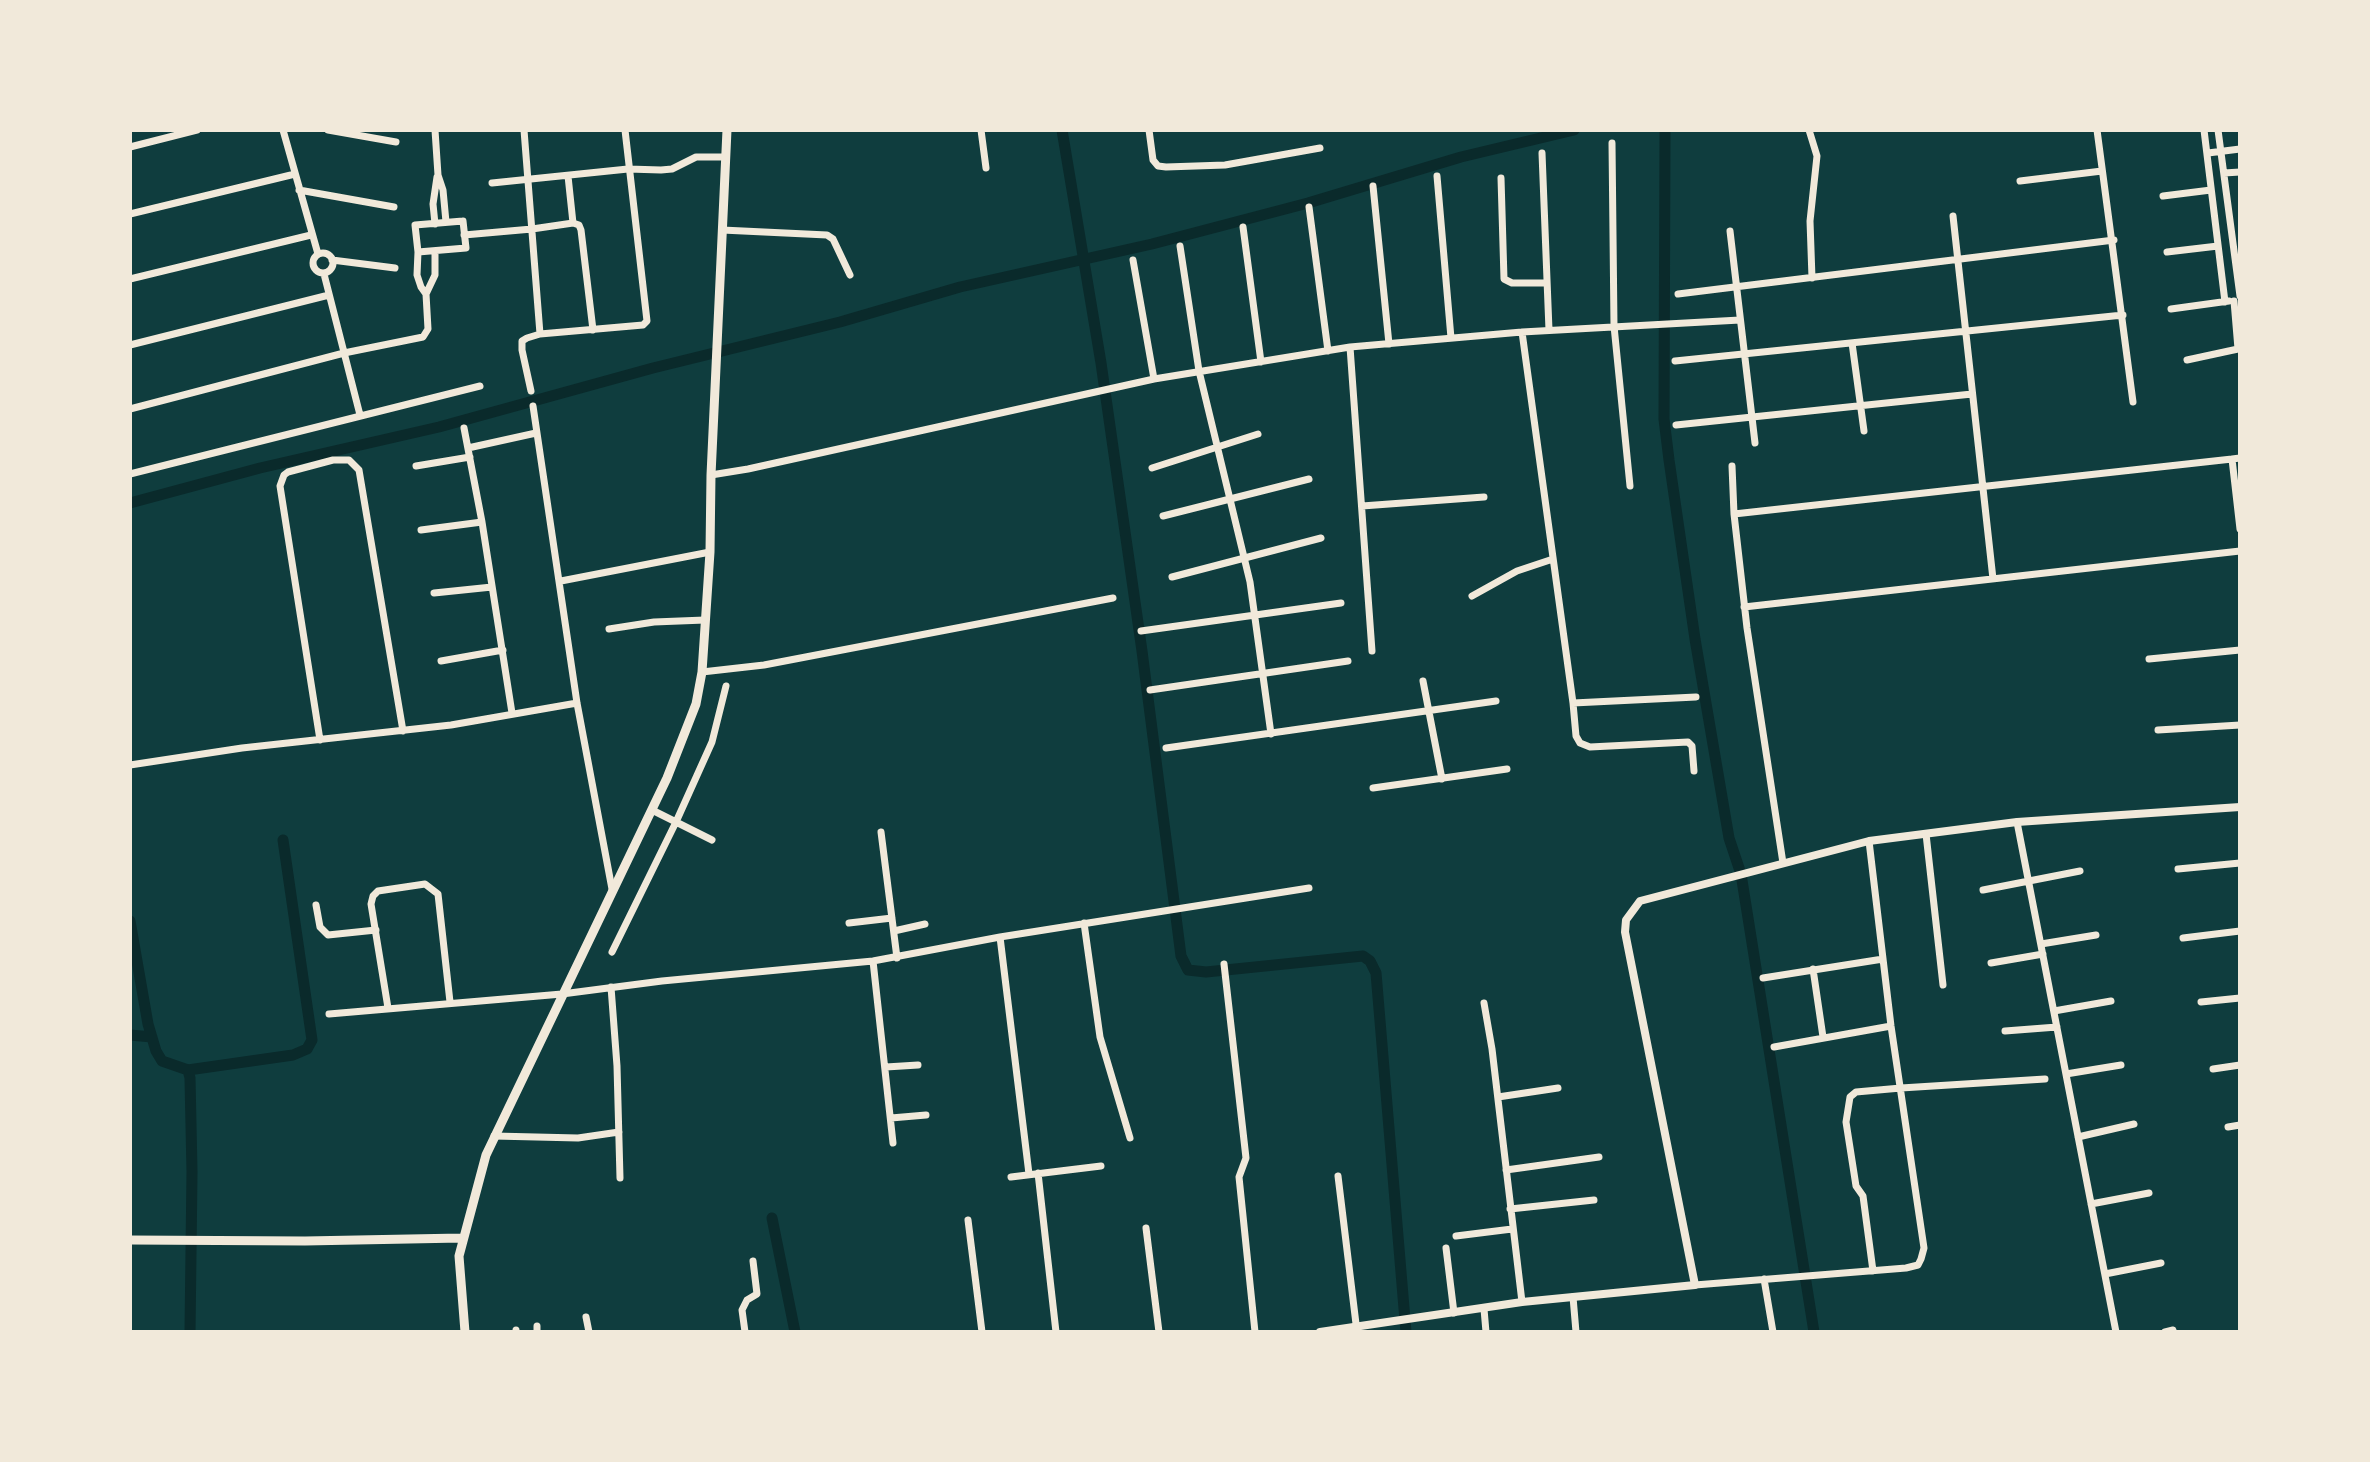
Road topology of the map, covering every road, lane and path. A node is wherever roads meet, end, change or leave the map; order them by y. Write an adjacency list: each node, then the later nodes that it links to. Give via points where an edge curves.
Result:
1 (197, 130): 16 (street)
2 (283, 130): 28 (street)
3 (328, 130): 14 (street)
4 (435, 130): 29 (street)
5 (524, 130): 33 (street)
6 (625, 130): 24 (street)
7 (727, 130): 22 (main road)
8 (981, 130): 23 (street)
9 (1149, 130): 17 (street, via 1153,160 1166,167 1225,165)
10 (1809, 130): 67 (street, via 1817,156 1810,221)
11 (2097, 130): 25 (street)
12 (2204, 130): 21 (street)
13 (2218, 130): 19 (street)
14 (396, 142)
15 (1612, 143): 78 (street)
16 (130, 147)
17 (1320, 148)
18 (2240, 149): 19 (street)
19 (2222, 151): 21 (street); 27 (street)
20 (1542, 153): 69 (street)
21 (2208, 153): 38 (street)
22 (725, 157): 24 (street, via 696,157 672,169); 49 (main road)
23 (986, 168)
24 (628, 169): 30 (street); 79 (street, via 647,321)
25 (2102, 171): 34 (street); 54 (street)
26 (2240, 172): 27 (street)
27 (2224, 173): 51 (street)
28 (295, 174): 37 (street); 42 (street)
29 (438, 175): 44 (street); 46 (street)
30 (568, 176): 33 (street); 45 (street)
31 (1437, 176): 84 (street)
32 (1501, 178): 69 (street, via 1504,279)
33 (528, 180): 35 (street); 48 (street)
34 (2020, 181)
35 (492, 183)
36 (1373, 186): 86 (street)
37 (299, 190): 40 (street); 52 (street)
38 (2211, 190): 39 (street); 56 (street)
39 (2163, 196)
40 (394, 207)
41 (1309, 207): 89 (street)
42 (130, 214)
43 (1953, 216): 63 (street)
44 (446, 222): 46 (street); 53 (street, via 463,221)
45 (573, 223): 48 (street); 79 (street, via 581,230)
46 (435, 224): 58 (street, via 415,225)
47 (1243, 227): 94 (street)
48 (532, 229): 53 (street); 83 (street)
49 (722, 230): 66 (street, via 827,235); 119 (main road)
50 (1730, 231): 70 (street)
51 (2236, 231): 74 (street)
52 (311, 235): 60 (street); 68 (street)
53 (464, 235): 57 (street, via 466,248)
54 (2114, 240): 63 (street); 76 (street)
55 (1180, 246): 95 (street)
56 (2218, 246): 59 (street); 74 (street)
57 (435, 251): 58 (street); 71 (street, via 435,275)
58 (418, 252): 71 (street, via 417,275)
59 (2167, 252)
60 (318, 254): 61 (street); 65 (street, via 312,265)
61 (332, 260): 64 (street); 65 (street)
62 (1133, 260): 96 (street)
63 (1957, 260): 67 (street); 81 (street)
64 (395, 268)
65 (324, 274): 73 (street)
66 (850, 275)
67 (1812, 278): 70 (street)
68 (130, 279)
69 (1547, 283): 80 (street)
70 (1736, 287): 72 (street); 77 (street)
71 (426, 294): 90 (street, via 428,329 423,337)
72 (1678, 294)
73 (329, 295): 87 (street); 90 (street)
74 (2235, 300): 75 (street); 92 (street, via 2238,349)
75 (2171, 309)
76 (2123, 315): 81 (street); 100 (street)
77 (1740, 320): 78 (street); 91 (street)
78 (1614, 326): 80 (street); 121 (street)
79 (593, 330): 83 (street)
80 (1549, 330): 82 (street)
81 (1964, 331): 85 (street); 99 (street)
82 (1522, 332): 84 (street); 135 (street)
83 (540, 334): 98 (street, via 522,341)
84 (1451, 338): 86 (street)
85 (1852, 343): 91 (street); 101 (street)
86 (1389, 344): 88 (street)
87 (130, 345)
88 (1350, 347): 89 (street); 125 (street)
89 (1328, 351): 94 (street)
90 (344, 353): 103 (street); 104 (street)
91 (1746, 355): 93 (street); 105 (street)
92 (2187, 360)
93 (1675, 361)
94 (1261, 362): 95 (street)
95 (1199, 371): 96 (street); 112 (street)
96 (1154, 379): 119 (street)
97 (480, 386): 104 (street)
98 (531, 391)
99 (1972, 394): 101 (street); 122 (street)
100 (2133, 402)
101 (1860, 405): 105 (street); 108 (street)
102 (533, 406): 109 (street)
103 (130, 409)
104 (360, 415): 118 (street)
105 (1752, 417): 106 (street); 111 (street)
106 (1676, 425)
107 (464, 428): 113 (street)
108 (1864, 431)
109 (536, 433): 113 (street); 138 (street)
110 (1258, 434): 112 (street)
111 (1755, 443)
112 (1217, 446): 117 (street); 124 (street)
113 (469, 452): 115 (street); 128 (street)
114 (2236, 459): 122 (street); 129 (street)
115 (416, 466)
116 (1732, 466): 126 (street)
117 (1152, 468)
118 (130, 474)
119 (711, 475): 133 (main road)
120 (1309, 479): 124 (street)
121 (1630, 486)
122 (1983, 488): 126 (street); 137 (street)
123 (1484, 497): 125 (street)
124 (1230, 501): 127 (street); 134 (street)
125 (1362, 506): 151 (street)
126 (1734, 514): 144 (street)
127 (1163, 516)
128 (482, 522): 130 (street); 139 (street)
129 (2240, 529)
130 (421, 530)
131 (1321, 538): 134 (street)
132 (2240, 551): 137 (street)
133 (710, 552): 138 (street); 146 (main road)
134 (1243, 556): 136 (street); 145 (street)
135 (1553, 559): 141 (street, via 1517,571); 163 (street)
136 (1172, 577)
137 (1993, 579): 144 (street)
138 (561, 581): 162 (street)
139 (492, 587): 140 (street); 149 (street)
140 (434, 593)
141 (1472, 596)
142 (1113, 598): 155 (street, via 764,665)
143 (1341, 603): 145 (street)
144 (1744, 607): 185 (street)
145 (1254, 615): 148 (street); 156 (street)
146 (705, 620): 147 (street); 155 (main road)
147 (609, 629)
148 (1141, 631)
149 (503, 650): 153 (street); 165 (street)
150 (2240, 650): 152 (street)
151 (1372, 651)
152 (2149, 659)
153 (441, 661)
154 (1348, 661): 156 (street)
155 (702, 672): 178 (main road, via 696,704)
156 (1263, 674): 159 (street); 169 (street)
157 (1423, 681): 164 (street)
158 (726, 686): 179 (street, via 716,729)
159 (1150, 690)
160 (1696, 697): 163 (street)
161 (1496, 701): 164 (street)
162 (577, 703): 165 (street); 192 (street)
163 (1573, 703): 174 (street, via 1580,743 1590,747 1688,742)
164 (1429, 711): 169 (street); 175 (street)
165 (512, 713): 168 (street)
166 (2240, 725): 167 (street)
167 (2158, 730)
168 (403, 731): 170 (street); 170 (street, via 359,470 349,460 333,460 294,469 280,486)
169 (1271, 734): 171 (street)
170 (320, 740): 172 (street)
171 (1166, 748)
172 (130, 765)
173 (1507, 769): 175 (street)
174 (1694, 771)
175 (1442, 779): 176 (street)
176 (1373, 788)
177 (2240, 807): 180 (street)
178 (652, 810): 179 (street); 192 (main road)
179 (676, 822): 183 (street); 205 (street)
180 (2017, 822): 182 (street); 189 (street)
181 (881, 832): 194 (street)
182 (1926, 834): 184 (street); 214 (street)
183 (712, 840)
184 (1869, 841): 185 (street); 208 (street)
185 (1783, 863): 273 (street, via 1640,901 1626,920)
186 (2240, 863): 187 (street)
187 (2178, 869)
188 (2080, 871): 189 (street)
189 (2029, 882): 191 (street); 204 (street)
190 (1309, 888): 196 (street)
191 (1983, 890)
192 (613, 891): 216 (main road)
193 (316, 905): 198 (street, via 320,927 328,935)
194 (892, 918): 195 (street); 199 (street)
195 (849, 923)
196 (1084, 923): 202 (street); 248 (street, via 1100,1037)
197 (925, 924): 199 (street)
198 (376, 930): 219 (street, via 371,904 378,891 425,884 433,888 438,894); 222 (street)
199 (894, 931): 207 (street)
200 (2240, 931): 203 (street)
201 (2096, 935): 204 (street)
202 (1000, 937): 207 (street); 253 (street)
203 (2183, 938)
204 (2041, 944): 206 (street)
205 (612, 952)
206 (2043, 954): 210 (street); 223 (street)
207 (897, 958): 209 (street)
208 (1883, 959): 212 (street); 225 (street)
209 (873, 961): 215 (street); 233 (street)
210 (1991, 963)
211 (1224, 964): 286 (street, via 1246,1158 1239,1177)
212 (1813, 969): 213 (street); 228 (street)
213 (1763, 978)
214 (1943, 985)
215 (611, 987): 216 (street); 245 (street)
216 (562, 994): 219 (street); 246 (main road)
217 (2240, 998): 220 (street)
218 (2111, 1001): 223 (street)
219 (450, 1002): 222 (street)
220 (2201, 1002)
221 (1484, 1003): 239 (street)
222 (388, 1008): 224 (street)
223 (2054, 1011): 226 (street)
224 (329, 1014)
225 (1891, 1026): 228 (street); 238 (street)
226 (2057, 1027): 227 (street); 235 (street)
227 (2005, 1031)
228 (1823, 1037): 229 (street)
229 (1774, 1047)
230 (918, 1065): 233 (street)
231 (2121, 1065): 235 (street)
232 (2240, 1065): 234 (street)
233 (886, 1067): 241 (street)
234 (2213, 1069)
235 (2066, 1074): 247 (street)
236 (2045, 1079): 238 (street)
237 (1558, 1088): 239 (street)
238 (1901, 1088): 270 (street, via 1924,1248 1918,1265); 270 (street, via 1856,1092 1847,1106)
239 (1498, 1097): 252 (street)
240 (926, 1115): 241 (street)
241 (891, 1118): 249 (street)
242 (2134, 1124): 247 (street)
243 (2240, 1125): 244 (street)
244 (2228, 1127)
245 (619, 1132): 246 (street, via 578,1138); 256 (street)
246 (494, 1136): 265 (main road)
247 (2078, 1137): 259 (street)
248 (1130, 1138)
249 (893, 1143)
250 (1599, 1157): 252 (street)
251 (1101, 1166): 253 (street)
252 (1506, 1170): 260 (street)
253 (1033, 1174): 255 (street); 284 (street)
254 (1338, 1176): 279 (street)
255 (1011, 1177)
256 (620, 1178)
257 (2149, 1193): 259 (street)
258 (1594, 1200): 260 (street)
259 (2091, 1204): 271 (street)
260 (1510, 1209): 263 (street)
261 (968, 1220): 283 (street)
262 (1146, 1228): 285 (street)
263 (1512, 1229): 264 (street); 275 (street)
264 (1456, 1236)
265 (461, 1238): 266 (main road); 280 (main road)
266 (130, 1240)
267 (1446, 1248): 277 (street)
268 (753, 1261): 282 (street, via 757,1294 744,1303)
269 (2161, 1263): 271 (street)
270 (1873, 1271): 272 (street)
271 (2105, 1274): 291 (street)
272 (1764, 1279): 273 (street); 290 (street)
273 (1695, 1285): 274 (street)
274 (1573, 1297): 275 (street); 289 (street)
275 (1522, 1302): 276 (street)
276 (1484, 1309): 277 (street); 288 (street)
277 (1454, 1313): 279 (street)
278 (586, 1317): 281 (street)
279 (1356, 1330): 287 (street)
280 (465, 1332)
281 (589, 1332)
282 (745, 1332)
283 (982, 1332)
284 (1056, 1332)
285 (1159, 1332)
286 (1255, 1332)
287 (1320, 1332)
288 (1486, 1332)
289 (1576, 1332)
290 (1773, 1332)
291 (2116, 1332)

